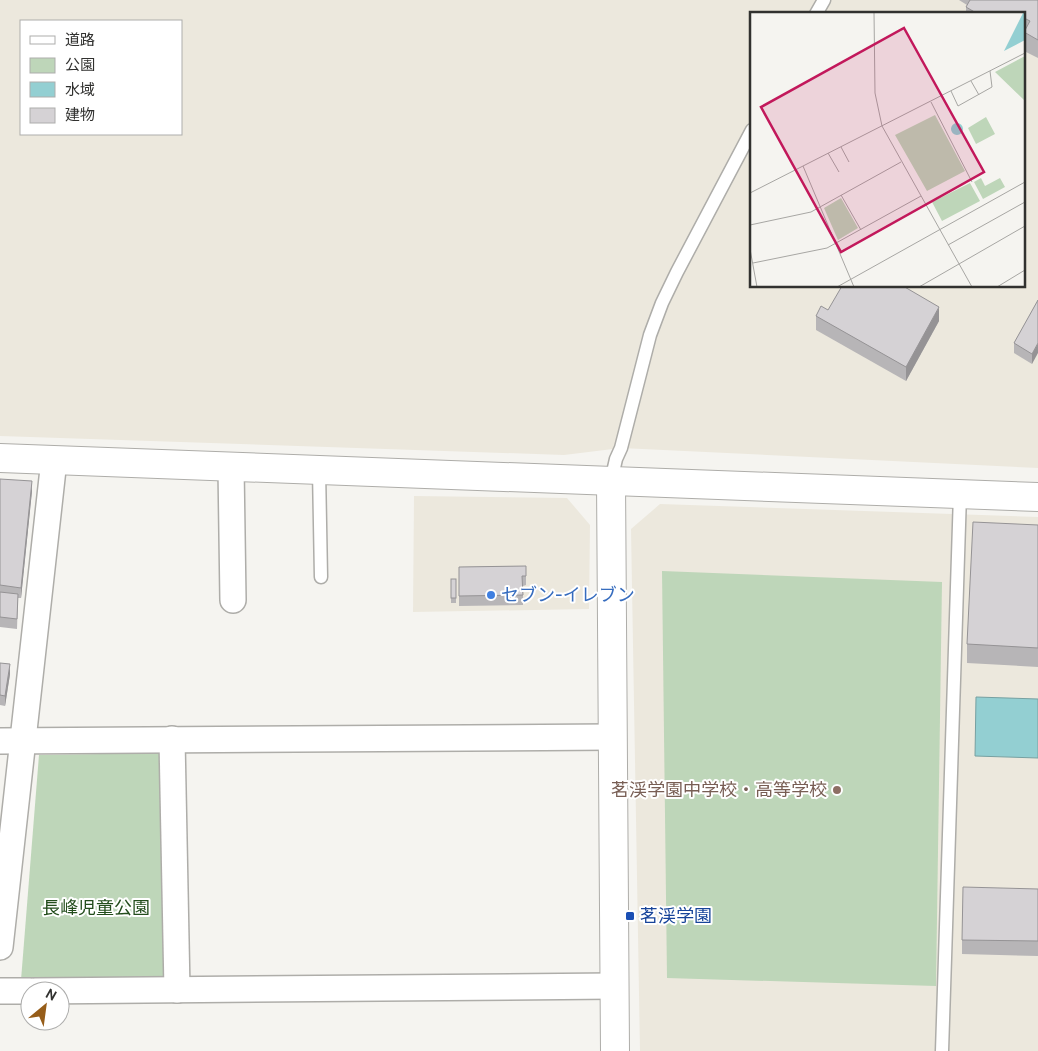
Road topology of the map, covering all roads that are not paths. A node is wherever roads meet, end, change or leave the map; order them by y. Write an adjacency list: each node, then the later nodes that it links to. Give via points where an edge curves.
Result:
1 (824, 0): 2 (lane)
2 (817, 12)
3 (750, 134): 8 (lane, via 662,303 650,335)
4 (0, 458): 5 (street)
5 (54, 460): 6 (street); 15 (street)
6 (231, 466): 7 (street); 12 (street)
7 (319, 470): 8 (street); 11 (lane)
8 (611, 481): 9 (street); 13 (street)
9 (960, 494): 10 (street); 23 (lane)
10 (1038, 496)
11 (320, 578)
12 (233, 600)
13 (612, 736): 14 (street); 17 (street)
14 (172, 739): 15 (street); 18 (street)
15 (11, 741): 16 (street)
16 (0, 947)
17 (614, 986): 18 (street); 22 (street)
18 (178, 990): 21 (street)
19 (0, 991): 20 (street)
20 (20, 991)
21 (70, 991)
22 (615, 1051)
23 (942, 1051)

